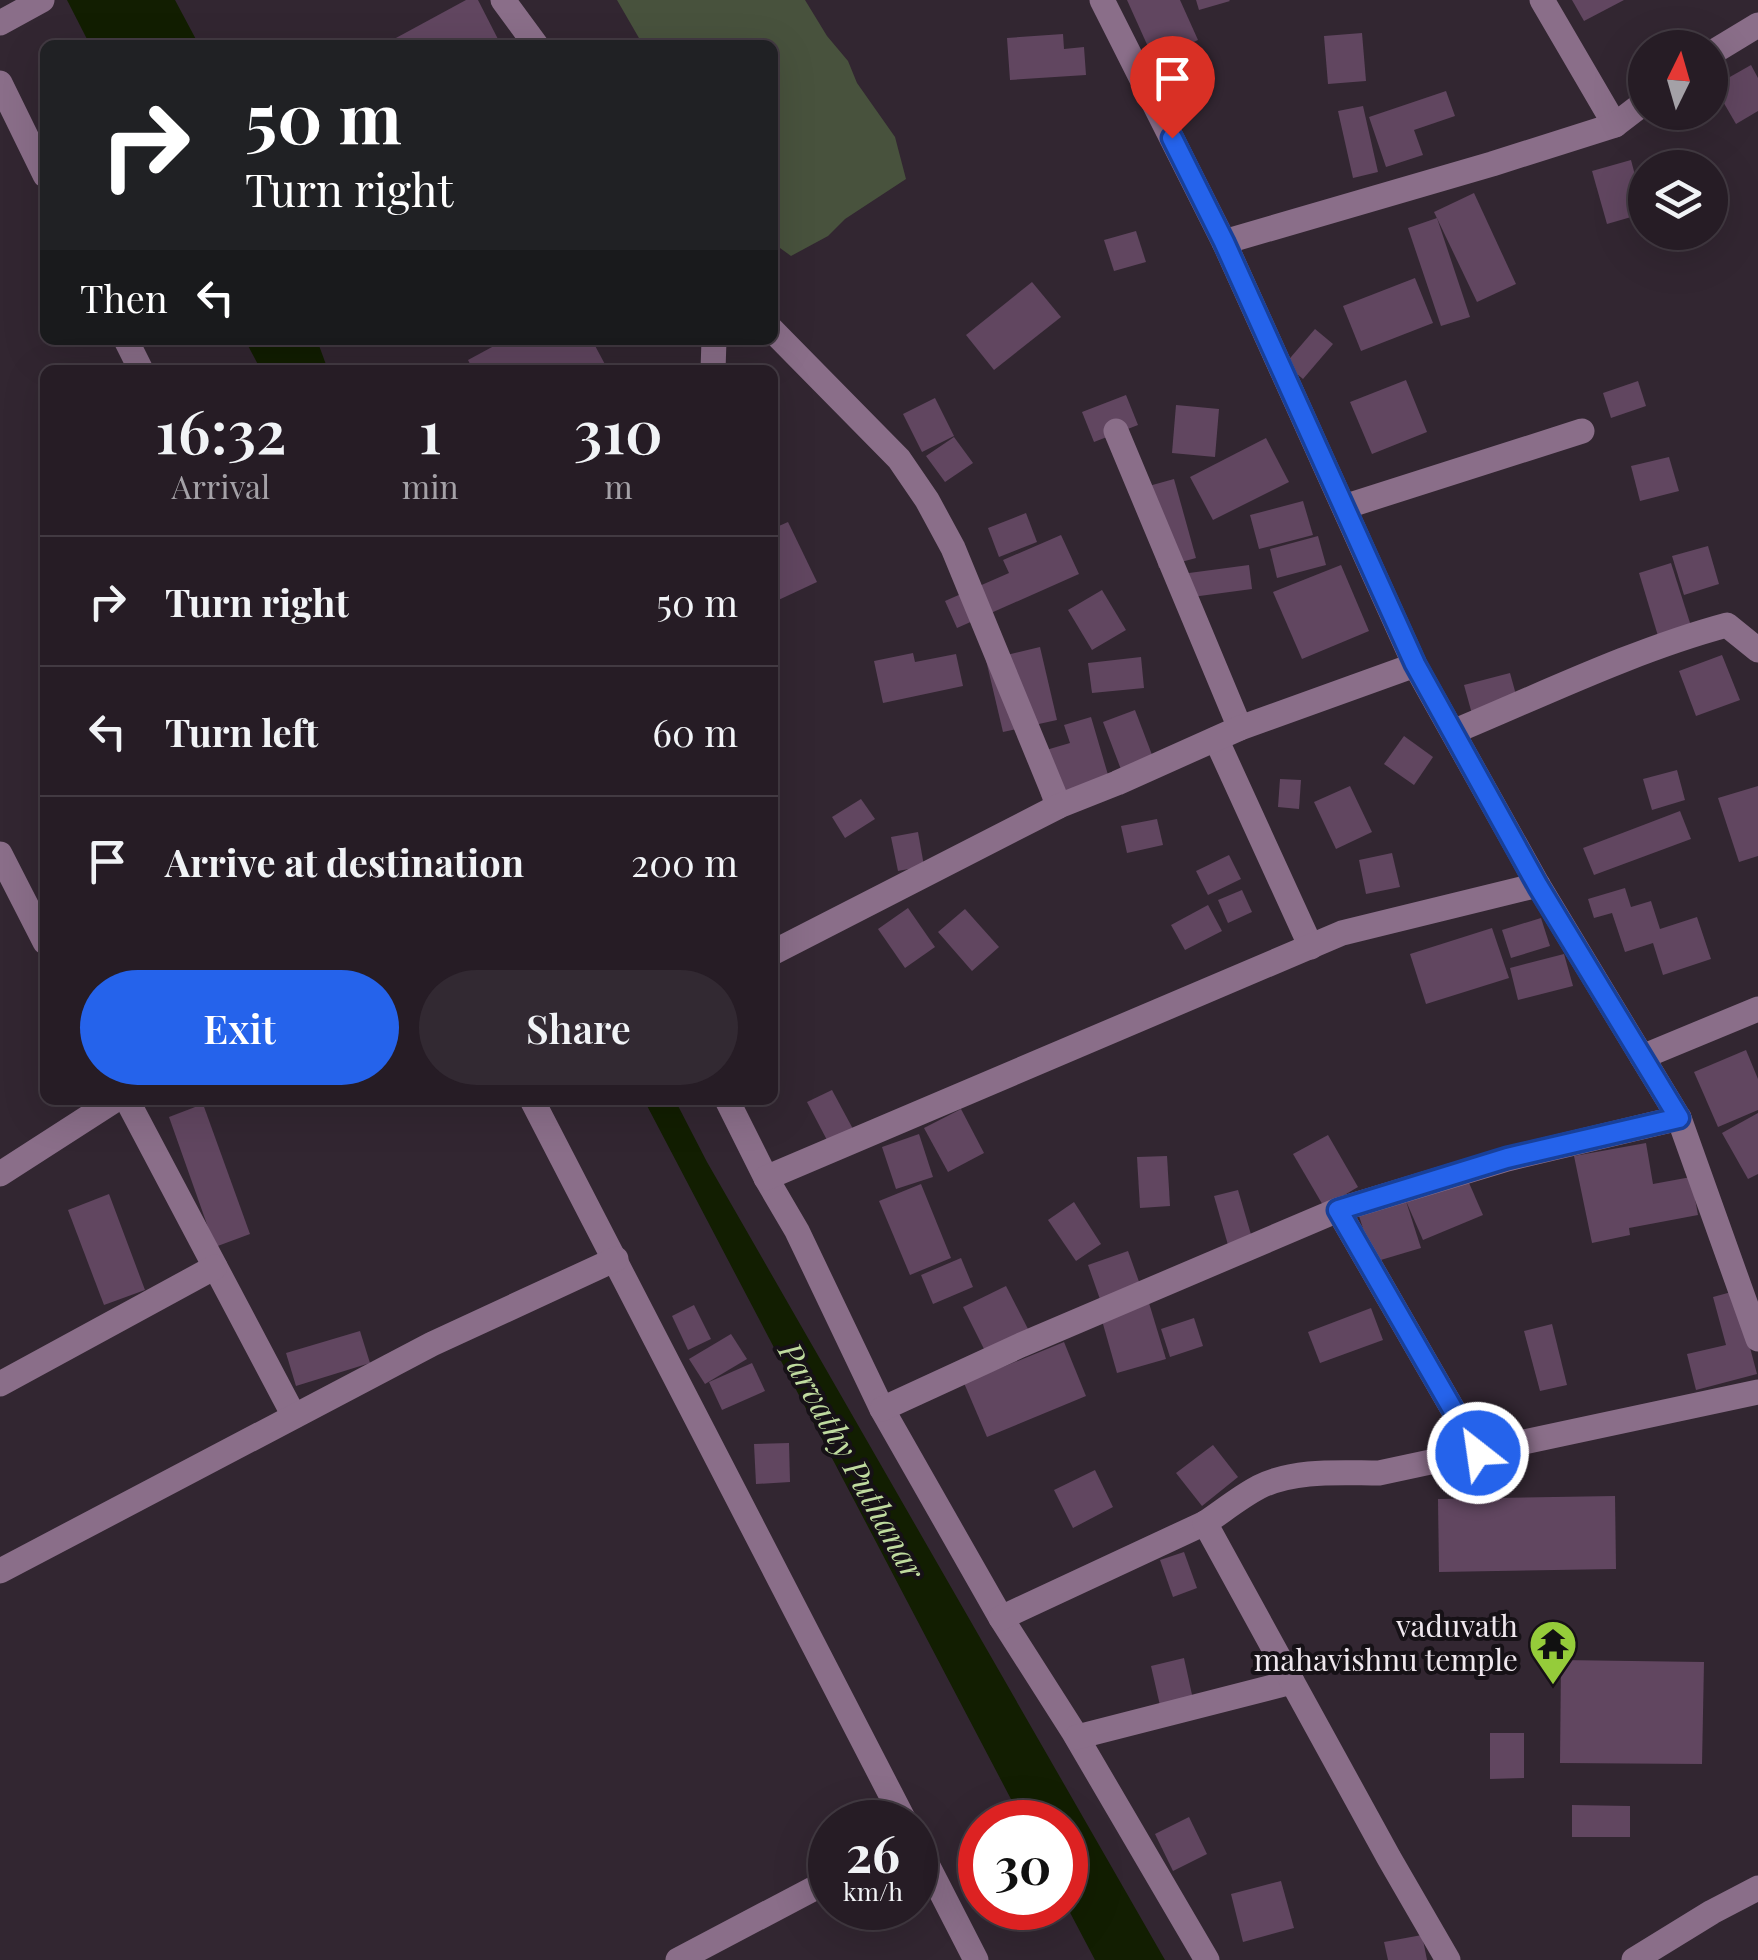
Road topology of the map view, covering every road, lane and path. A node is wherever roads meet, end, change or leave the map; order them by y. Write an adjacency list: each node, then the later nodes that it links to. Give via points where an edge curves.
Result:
1 (42, 0): 5 (street)
2 (503, 0): 7 (street)
3 (1102, 0): 13 (street)
4 (1542, 0): 11 (street)
5 (0, 23)
6 (1758, 26): 8 (street)
7 (532, 40)
8 (1728, 44)
9 (0, 83): 12 (street)
10 (1628, 115): 11 (street)
11 (1614, 125): 13 (street)
12 (40, 165)
13 (1224, 242): 17 (street)
14 (778, 336): 22 (street, via 898,459 927,500)
15 (1116, 432): 21 (street)
16 (1582, 432): 17 (street)
17 (1344, 507): 19 (street)
18 (1758, 650): 20 (street, via 1728,626 1697,634)
19 (1415, 664): 20 (street); 21 (street)
20 (1453, 732): 24 (street)
21 (1228, 734): 22 (street); 26 (street)
22 (1059, 806): 27 (street)
23 (0, 854): 25 (street)
24 (1538, 886): 26 (street); 29 (street)
25 (40, 932)
26 (1311, 947): 36 (street)
27 (778, 950)
28 (1758, 1008): 29 (street)
29 (1642, 1058): 34 (street)
30 (107, 1105): 35 (street)
31 (129, 1105): 39 (street)
32 (535, 1105): 38 (street)
33 (730, 1105): 36 (street)
34 (1679, 1118): 37 (street, via 1507,1158); 40 (street)
35 (0, 1174)
36 (766, 1178): 43 (street)
37 (1338, 1210): 43 (street); 45 (street)
38 (616, 1259): 44 (street); 51 (street)
39 (216, 1267): 41 (street); 44 (street)
40 (1758, 1339)
41 (0, 1384)
42 (1758, 1392): 45 (street)
43 (882, 1409): 48 (street)
44 (294, 1416): 47 (street)
45 (1478, 1453): 46 (street, via 1379,1473 1294,1477 1261,1486)
46 (1205, 1523): 48 (street); 49 (street)
47 (0, 1571)
48 (1001, 1618): 50 (street)
49 (1292, 1682): 50 (street); 58 (street)
50 (1077, 1738): 57 (street)
51 (895, 1800)
52 (938, 1886): 56 (street)
53 (1758, 1888): 59 (street)
54 (808, 1892): 55 (street)
55 (678, 1960)
56 (976, 1960)
57 (1207, 1960)
58 (1448, 1960)
59 (1634, 1960)

